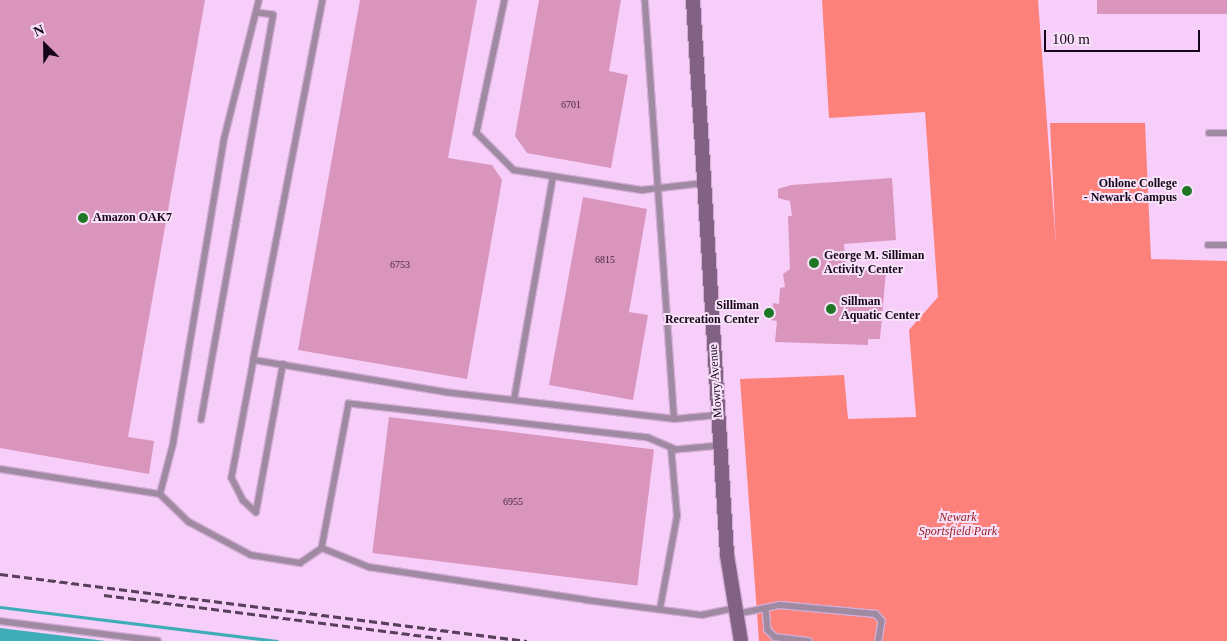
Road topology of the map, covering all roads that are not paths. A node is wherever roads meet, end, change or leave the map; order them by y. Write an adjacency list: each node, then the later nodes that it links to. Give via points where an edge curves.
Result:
1 (259, 0): 6 (lane)
2 (323, 0): 14 (lane)
3 (505, 0): 9 (lane, via 477,133 514,170)
4 (645, 0): 11 (lane)
5 (693, 0): 10 (main road, Mowry Avenue)
6 (257, 13): 19 (lane, via 274,15); 23 (lane, via 224,139 174,444)
7 (1209, 133): 8 (lane)
8 (1227, 133)
9 (553, 176): 11 (lane); 16 (lane)
10 (704, 183): 11 (lane); 17 (main road, Mowry Avenue)
11 (658, 189): 18 (lane)
12 (1208, 245): 13 (lane)
13 (1227, 245)
14 (254, 360): 15 (lane); 15 (lane, via 232,478 243,500 256,512)
15 (283, 364): 16 (lane)
16 (514, 400): 18 (lane)
17 (718, 415): 18 (lane); 20 (main road, Mowry Avenue)
18 (674, 419)
19 (201, 420)
20 (720, 446): 21 (lane); 27 (main road, Mowry Avenue, via 727,555)
21 (672, 448): 24 (lane, via 648,438 349,404); 26 (lane, via 677,516)
22 (0, 469): 23 (lane)
23 (160, 494): 24 (lane, via 189,522 251,554 300,563)
24 (322, 548): 26 (lane, via 369,567)
25 (766, 608): 27 (lane); 31 (lane, via 768,630 775,637); 32 (lane, via 780,605 876,614 882,621)
26 (660, 610): 27 (lane, via 702,615)
27 (736, 611): 30 (main road, Mowry Avenue)
28 (0, 621): 29 (lane)
29 (158, 641)
30 (741, 641)
31 (810, 641)
32 (879, 641)

